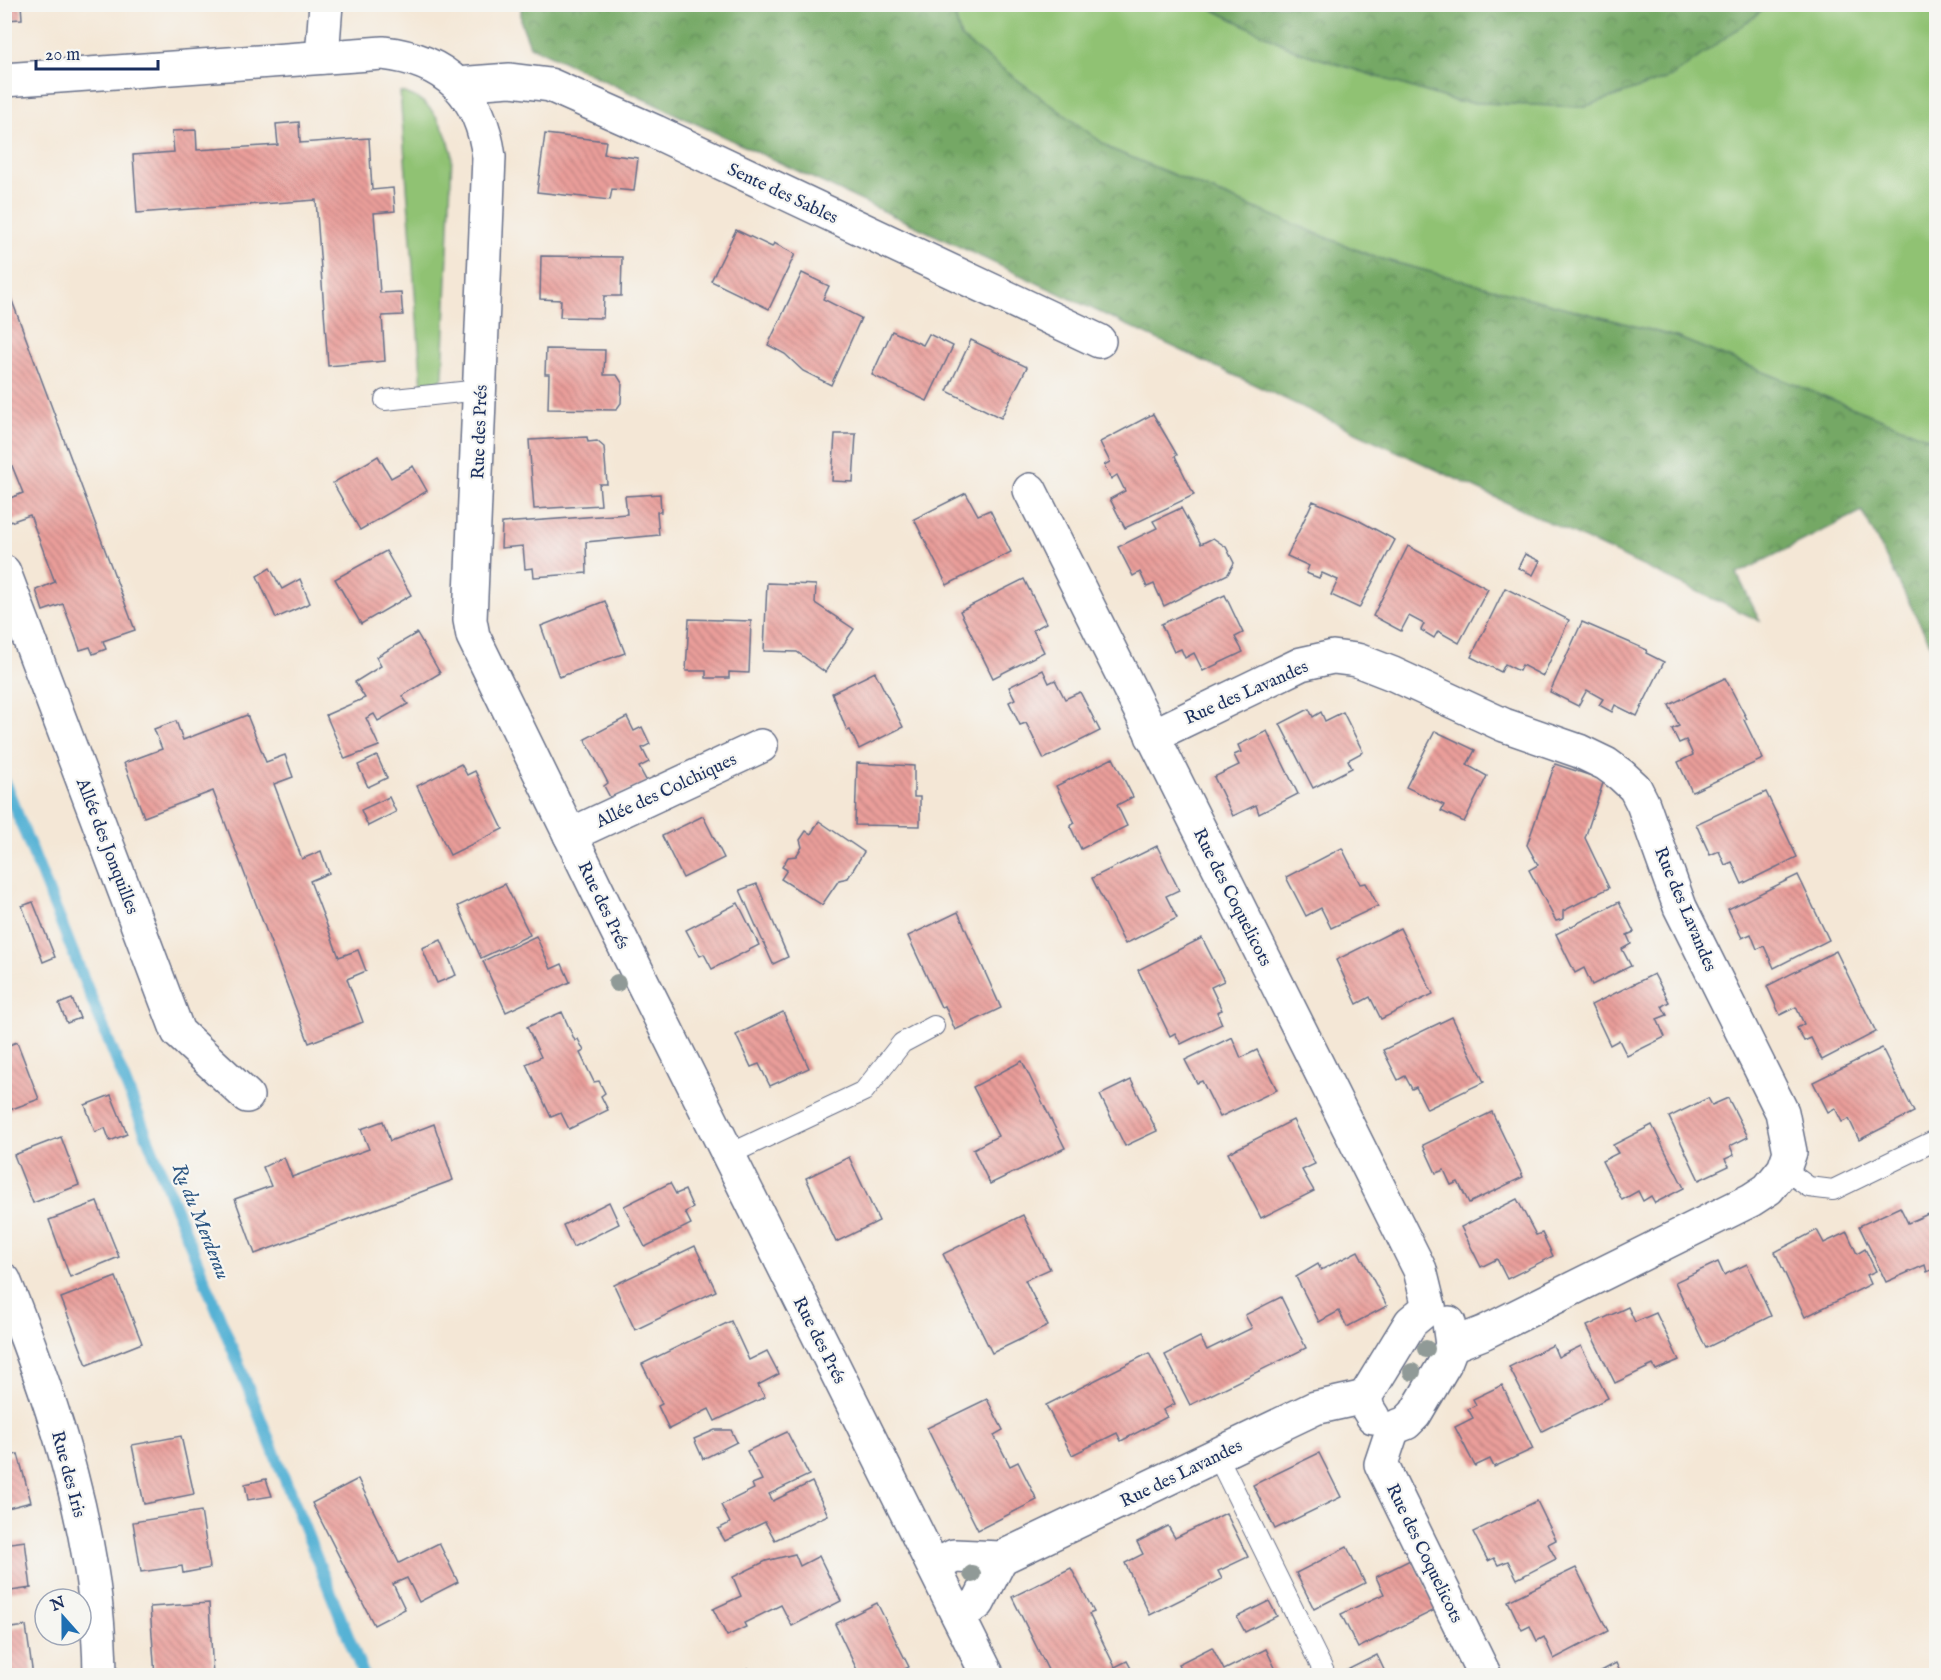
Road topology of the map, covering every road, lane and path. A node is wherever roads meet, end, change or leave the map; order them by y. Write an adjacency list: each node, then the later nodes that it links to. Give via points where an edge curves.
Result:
1 (326, 4): 2 (street)
2 (322, 57): 3 (street, Rue des Prés); 4 (street, Rue des Prés, via 403,55 433,65)
3 (4, 80)
4 (457, 84): 5 (street, Sente des Sables, via 510,80 550,85); 6 (street, Rue des Prés, via 479,115 489,157)
5 (1099, 341)
6 (480, 390): 7 (lane); 12 (street, Rue des Prés, via 470,620 483,660)
7 (385, 400)
8 (1030, 490): 10 (street, Rue des Coquelicots)
9 (4, 572): 14 (street, Allée des Jonquilles, via 178,1032)
10 (1152, 736): 17 (street, Rue des Lavandes, via 1301,664 1333,657 1357,660 1393,674 1504,725 1606,764 1635,788 1680,907 1782,1112 1790,1152); 19 (street, Rue des Coquelicots, via 1419,1270)
11 (761, 746): 12 (street, Allée des Colchiques)
12 (570, 835): 16 (street, Rue des Prés)
13 (934, 1026): 16 (lane, via 902,1043 864,1091)
14 (247, 1096)
15 (1936, 1140): 17 (lane, via 1833,1190 1809,1187)
16 (728, 1155): 25 (street, Rue des Prés)
17 (1784, 1169): 20 (street, via 1768,1189 1751,1200)
18 (4, 1280): 27 (street, Rue des Iris, via 53,1414 75,1490 94,1595)
19 (1429, 1307): 20 (street, via 1449,1323); 21 (street, via 1411,1322)
20 (1452, 1345): 22 (street, via 1414,1414 1406,1423)
21 (1365, 1397): 22 (street, via 1373,1417); 23 (street, Rue des Lavandes, via 1315,1408)
22 (1393, 1428): 30 (street, Rue des Coquelicots, via 1381,1464)
23 (1217, 1455): 24 (street, Rue des Lavandes); 29 (lane)
24 (1001, 1558): 25 (street, Rue des Lavandes, via 954,1556); 26 (street, via 978,1603)
25 (934, 1566): 26 (street, Rue des Prés)
26 (958, 1615): 28 (street, Rue des Prés)
27 (100, 1676)
28 (988, 1676)
29 (1326, 1676)
30 (1485, 1676)

